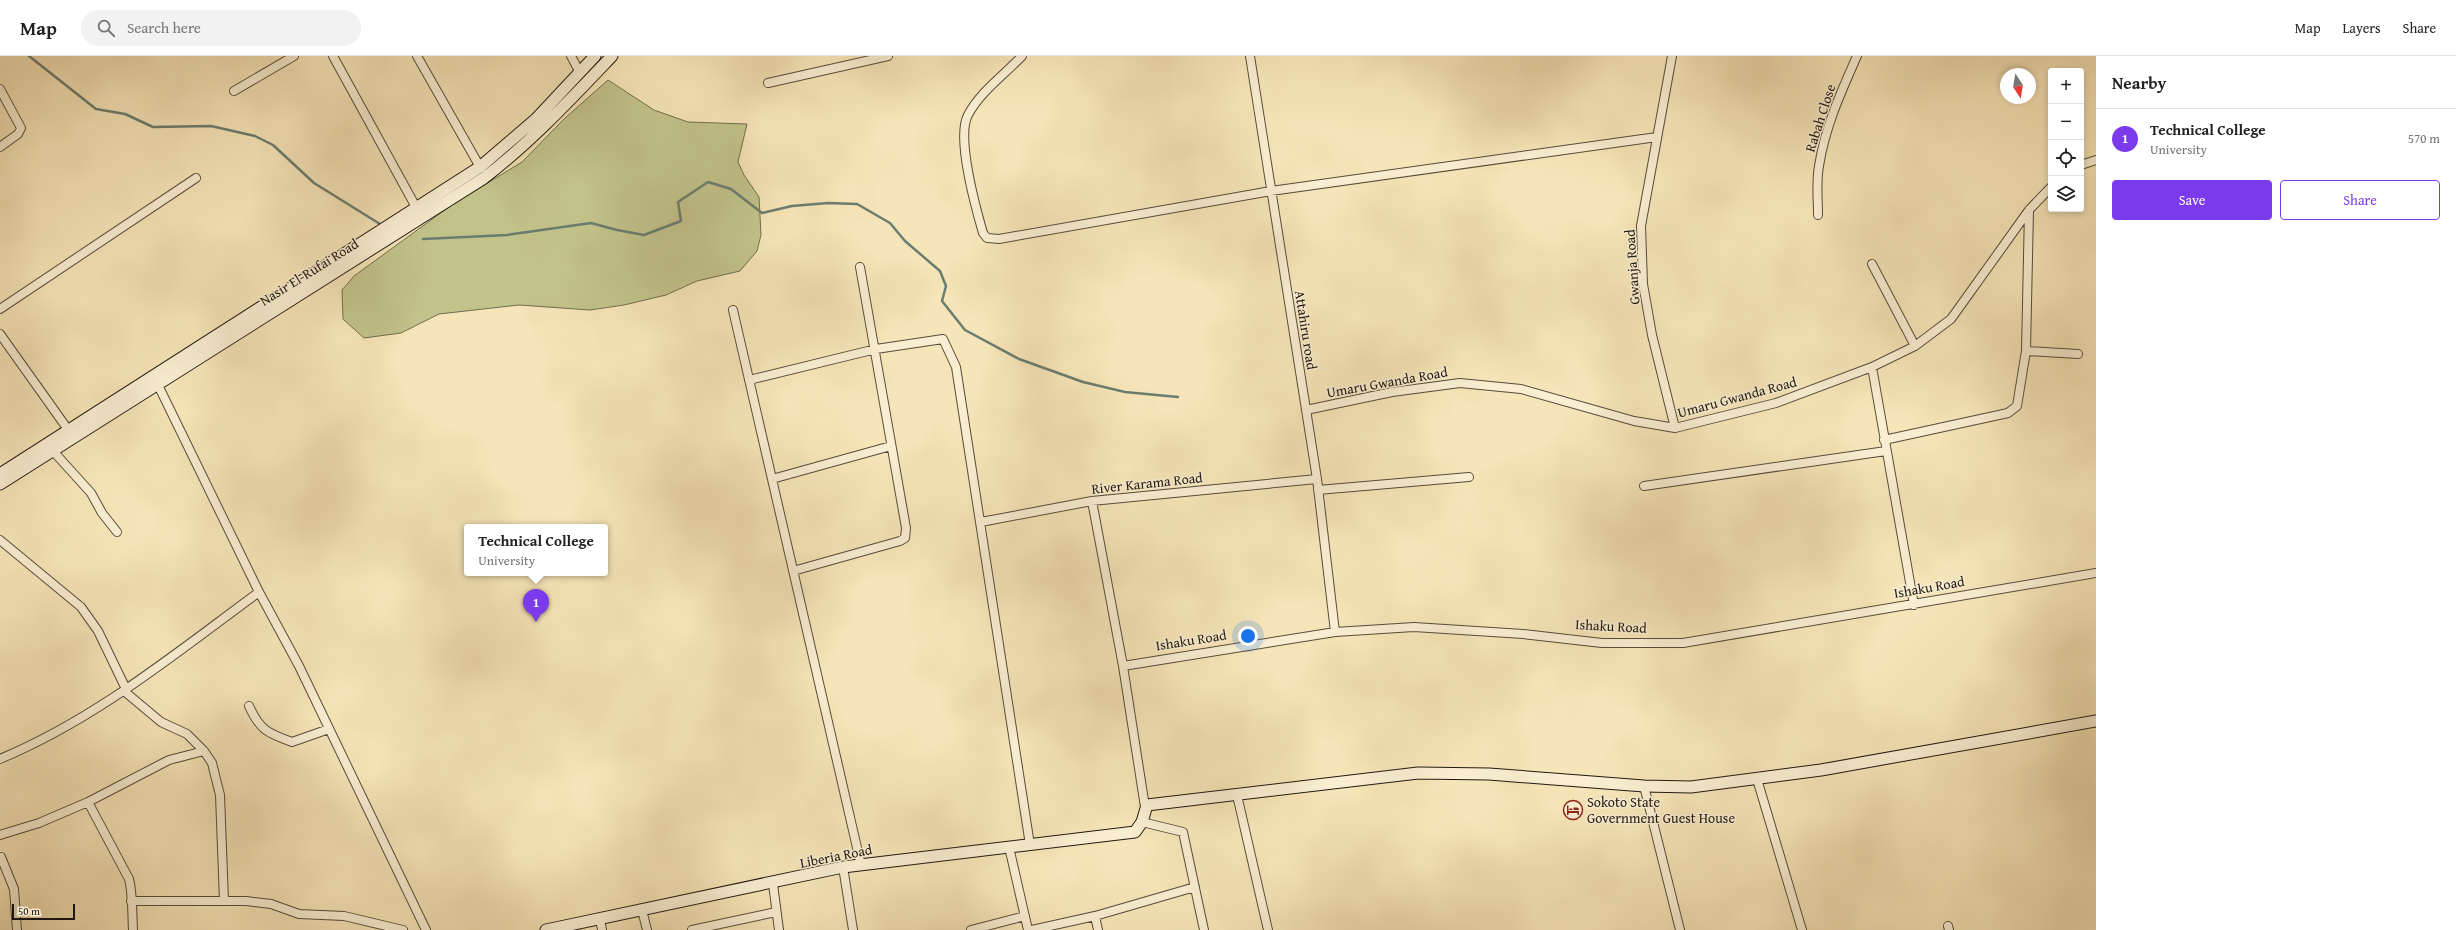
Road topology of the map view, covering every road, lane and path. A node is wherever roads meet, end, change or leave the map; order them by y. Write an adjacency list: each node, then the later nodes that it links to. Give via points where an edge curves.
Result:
1 (294, 56): 15 (street)
2 (333, 56): 24 (street)
3 (418, 56): 20 (street)
4 (571, 56): 12 (street)
5 (595, 56): 12 (street, Nasir El-Rufai Road)
6 (612, 56): 28 (street, Nasir El-Rufai Road, via 518,152 484,178)
7 (888, 56): 13 (street)
8 (1022, 56): 23 (street, via 978,100 967,117 964,131 971,191 983,233 988,238 999,239)
9 (1250, 56): 23 (street, Attahiru road)
10 (1672, 56): 16 (street, Gwanja Road)
11 (1857, 56): 26 (street, Rabah Close, via 1825,136 1818,167)
12 (580, 72): 20 (street, Nasir El-Rufai Road, via 536,119)
13 (768, 83)
14 (0, 89): 17 (street, via 20,128 18,134)
15 (234, 91)
16 (1657, 137): 23 (street); 41 (street, Gwanja Road, via 1641,226 1644,284 1652,335)
17 (0, 147)
18 (2096, 160): 19 (street)
19 (2084, 164)
20 (480, 166): 24 (street, Nasir El-Rufai Road)
21 (196, 178): 30 (street)
22 (2048, 190): 25 (street, Umaru Gwanda Road)
23 (1271, 191): 40 (street, Attahiru road)
24 (416, 209): 28 (street, Nasir El-Rufai Road)
25 (2029, 210): 33 (street, Umaru Gwanda Road, via 1951,319); 35 (street)
26 (1818, 215)
27 (1872, 264): 33 (street)
28 (337, 266): 39 (street, Nasir El-Rufai Road); 42 (street, Nasir El-Rufai Road)
29 (860, 266): 34 (street)
30 (0, 310)
31 (733, 310): 38 (street)
32 (0, 334): 42 (street)
33 (1914, 346): 37 (street, Umaru Gwanda Road)
34 (876, 349): 38 (street); 44 (street); 55 (street, via 943,339 956,367)
35 (2026, 351): 36 (street); 43 (street, via 2017,406 2008,413)
36 (2078, 354)
37 (1872, 367): 41 (street, Umaru Gwanda Road, via 1776,403); 43 (street)
38 (749, 380): 49 (street)
39 (158, 385): 45 (street, Nasir El-Rufai Road); 60 (street)
40 (1306, 410): 41 (street, Umaru Gwanda Road, via 1392,392 1460,383 1521,389 1634,421); 50 (street, Attahiru road)
41 (1675, 428)
42 (69, 431): 47 (street, Nasir El-Rufai Road)
43 (1884, 440): 46 (street)
44 (891, 446): 49 (street); 58 (street, via 906,528 905,538)
45 (53, 451): 51 (street, Nasir El-Rufai Road); 56 (street, via 91,493 102,513)
46 (1886, 451): 52 (street); 61 (street)
47 (0, 474)
48 (1469, 477): 53 (street)
49 (772, 479): 58 (street)
50 (1317, 479): 53 (street, Attahiru road); 54 (street, River Karama Road)
51 (0, 484)
52 (1644, 486)
53 (1318, 490): 62 (street, Attahiru road)
54 (1092, 501): 55 (street, River Karama Road); 63 (street)
55 (981, 522): 77 (street, via 994,623)
56 (118, 532)
57 (0, 540): 64 (street, via 81,606 98,631)
58 (793, 571): 80 (street)
59 (2096, 573): 61 (street, Ishaku Road)
60 (259, 592): 64 (street); 67 (street)
61 (1914, 605): 62 (street, Ishaku Road, via 1683,643 1602,643 1450,628 1414,627)
62 (1335, 632): 63 (street, Ishaku Road)
63 (1123, 666): 74 (street)
64 (125, 690): 68 (street, via 162,722 187,734); 69 (street, via 99,709 37,744)
65 (249, 706): 67 (street, via 263,730 292,742)
66 (2096, 721): 70 (street, via 1821,770)
67 (329, 729): 94 (street)
68 (204, 751): 73 (street, via 169,760); 85 (street, via 212,763 220,795)
69 (0, 759)
70 (1757, 778): 71 (street, via 1691,787); 107 (street)
71 (1644, 786): 72 (street, via 1490,774 1418,773); 106 (street)
72 (1237, 795): 74 (street, via 1147,804); 105 (street)
73 (88, 802): 76 (street); 84 (street, via 129,879 132,892)
74 (1145, 807): 75 (street)
75 (1142, 822): 77 (street, Liberia Road, via 1135,832); 83 (street, via 1183,832)
76 (0, 836)
77 (1030, 845): 78 (street, Liberia Road)
78 (1009, 848): 80 (street, Liberia Road); 88 (street)
79 (0, 856): 91 (street, via 14,889)
80 (861, 865): 81 (street, Liberia Road)
81 (843, 867): 82 (street, Liberia Road); 99 (street)
82 (773, 884): 86 (street, Liberia Road); 87 (street)
83 (1196, 887): 89 (street); 104 (street)
84 (130, 901): 85 (street); 92 (street)
85 (224, 901): 93 (street, via 271,904 299,914 344,916)
86 (642, 910): 90 (street, Liberia Road); 96 (street)
87 (776, 912): 97 (street); 98 (street)
88 (1025, 916): 100 (street); 101 (street)
89 (1095, 916): 102 (street); 103 (street)
90 (601, 925): 95 (street, Liberia Road)
91 (17, 930)
92 (133, 930)
93 (403, 930)
94 (426, 930)
95 (546, 930)
96 (647, 930)
97 (692, 930)
98 (779, 930)
99 (852, 930)
100 (972, 930)
101 (1028, 930)
102 (1032, 930)
103 (1098, 930)
104 (1204, 930)
105 (1268, 930)
106 (1680, 930)
107 (1802, 930)

